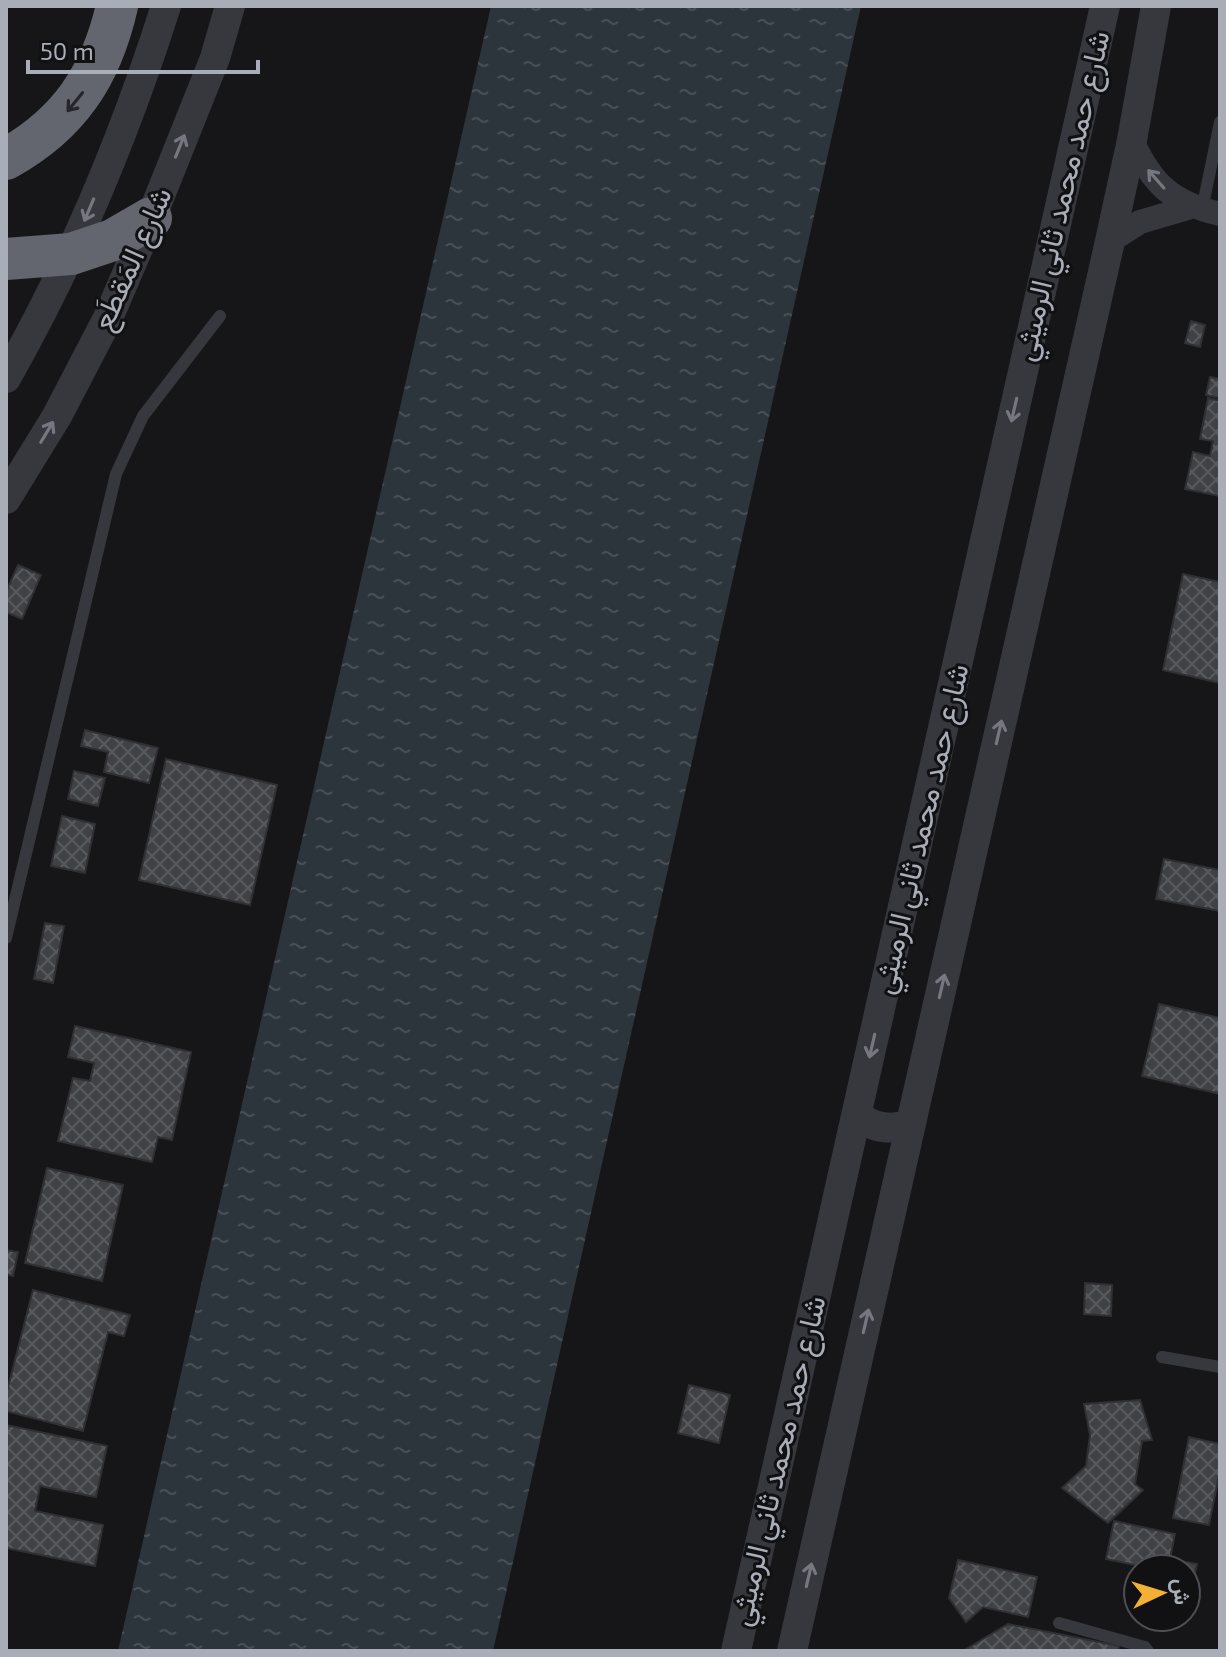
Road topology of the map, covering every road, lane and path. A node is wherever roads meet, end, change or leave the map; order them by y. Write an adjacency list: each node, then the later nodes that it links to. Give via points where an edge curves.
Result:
1 (117, 6): 8 (highway, one-way to 8, via 97,69 80,96 35,141)
2 (166, 6): 12 (street, شارع المَقطَع, one-way to 12, via 121,135)
3 (230, 6): 10 (street, شارع المَقطَع, one-way to 3, via 215,58)
4 (1105, 6): 18 (street, شارع حمد محمد ثاني الرميثي, one-way to 18)
5 (1156, 6): 7 (street, شارع حمد محمد ثاني الرميثي)
6 (1220, 122): 9 (lane)
7 (1132, 140): 9 (street, one-way to 7, via 1161,186); 11 (street, شارع حمد محمد ثاني الرميثي)
8 (6, 159)
9 (1204, 210): 11 (street, via 1140,222)
10 (151, 218): 12 (highway, via 113,240); 16 (street, شارع المَقطَع, one-way to 10, via 108,318)
11 (1110, 241): 19 (street, شارع حمد محمد ثاني الرميثي, one-way to 11)
12 (71, 254): 13 (highway); 15 (street, شارع المَقطَع)
13 (6, 259)
14 (220, 316): 17 (lane, via 143,416 116,474)
15 (6, 378)
16 (6, 499)
17 (6, 938)
18 (856, 1115): 19 (street, via 888,1129); 23 (street, شارع حمد محمد ثاني الرميثي)
19 (911, 1124): 24 (street, شارع حمد محمد ثاني الرميثي, one-way to 19)
20 (1162, 1357): 21 (lane)
21 (1220, 1367)
22 (1059, 1623): 25 (lane)
23 (736, 1651)
24 (792, 1651)
25 (1148, 1651)

